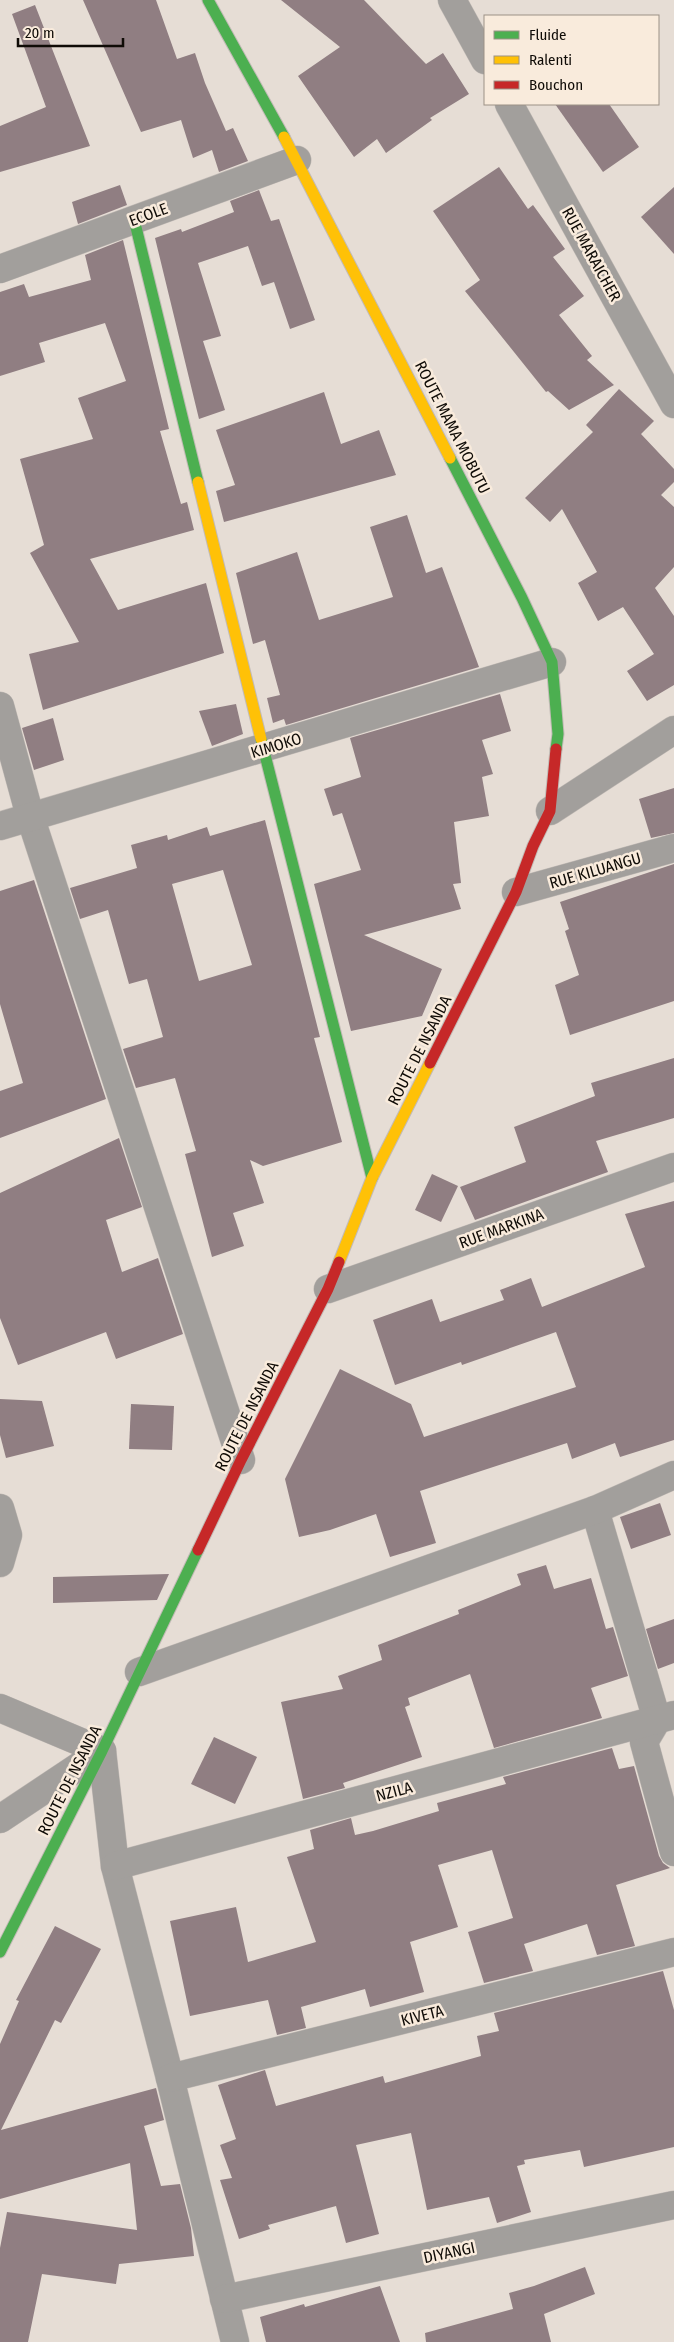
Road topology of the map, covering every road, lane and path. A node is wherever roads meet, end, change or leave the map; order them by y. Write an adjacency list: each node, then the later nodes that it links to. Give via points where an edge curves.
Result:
1 (208, 0): 5 (street, ROUTE MAMA MOBUTU)
2 (452, 0): 3 (street)
3 (484, 58)
4 (510, 105): 8 (street, RUE MARAICHER)
5 (297, 160): 6 (street, ECOLE); 9 (street, ROUTE MAMA MOBUTU)
6 (134, 219): 7 (street, ECOLE); 12 (street)
7 (0, 268)
8 (674, 404)
9 (552, 662): 12 (street, KIMOKO); 13 (street, ROUTE MAMA MOBUTU, via 558,734)
10 (0, 706): 14 (street)
11 (674, 730): 13 (street)
12 (264, 749): 14 (street, KIMOKO); 19 (street)
13 (550, 811): 17 (street, ROUTE MAMA MOBUTU)
14 (30, 816): 15 (street, KIMOKO); 21 (street)
15 (0, 826)
16 (674, 848): 17 (street, RUE KILUANGU)
17 (516, 892): 19 (street, ROUTE DE NSANDA)
18 (674, 1167): 20 (street, RUE MARKINA)
19 (372, 1178): 20 (street, ROUTE DE NSANDA)
20 (328, 1290): 21 (street, ROUTE DE NSANDA)
21 (241, 1460): 26 (street, ROUTE DE NSANDA)
22 (674, 1475): 24 (street)
23 (0, 1508): 25 (street, via 8,1535)
24 (594, 1510): 26 (street); 28 (street)
25 (0, 1563)
26 (139, 1672): 29 (street, ROUTE DE NSANDA)
27 (0, 1708): 29 (street)
28 (666, 1718): 31 (street, via 644,1742); 32 (street, NZILA)
29 (102, 1751): 30 (street); 32 (street); 33 (street, ROUTE DE NSANDA)
30 (0, 1819)
31 (674, 1852)
32 (115, 1866): 35 (street)
33 (0, 1952)
34 (674, 1952): 35 (street, KIVETA)
35 (170, 2078): 37 (street)
36 (674, 2205): 37 (street, DIYANGI)
37 (224, 2299): 38 (street)
38 (235, 2342)

